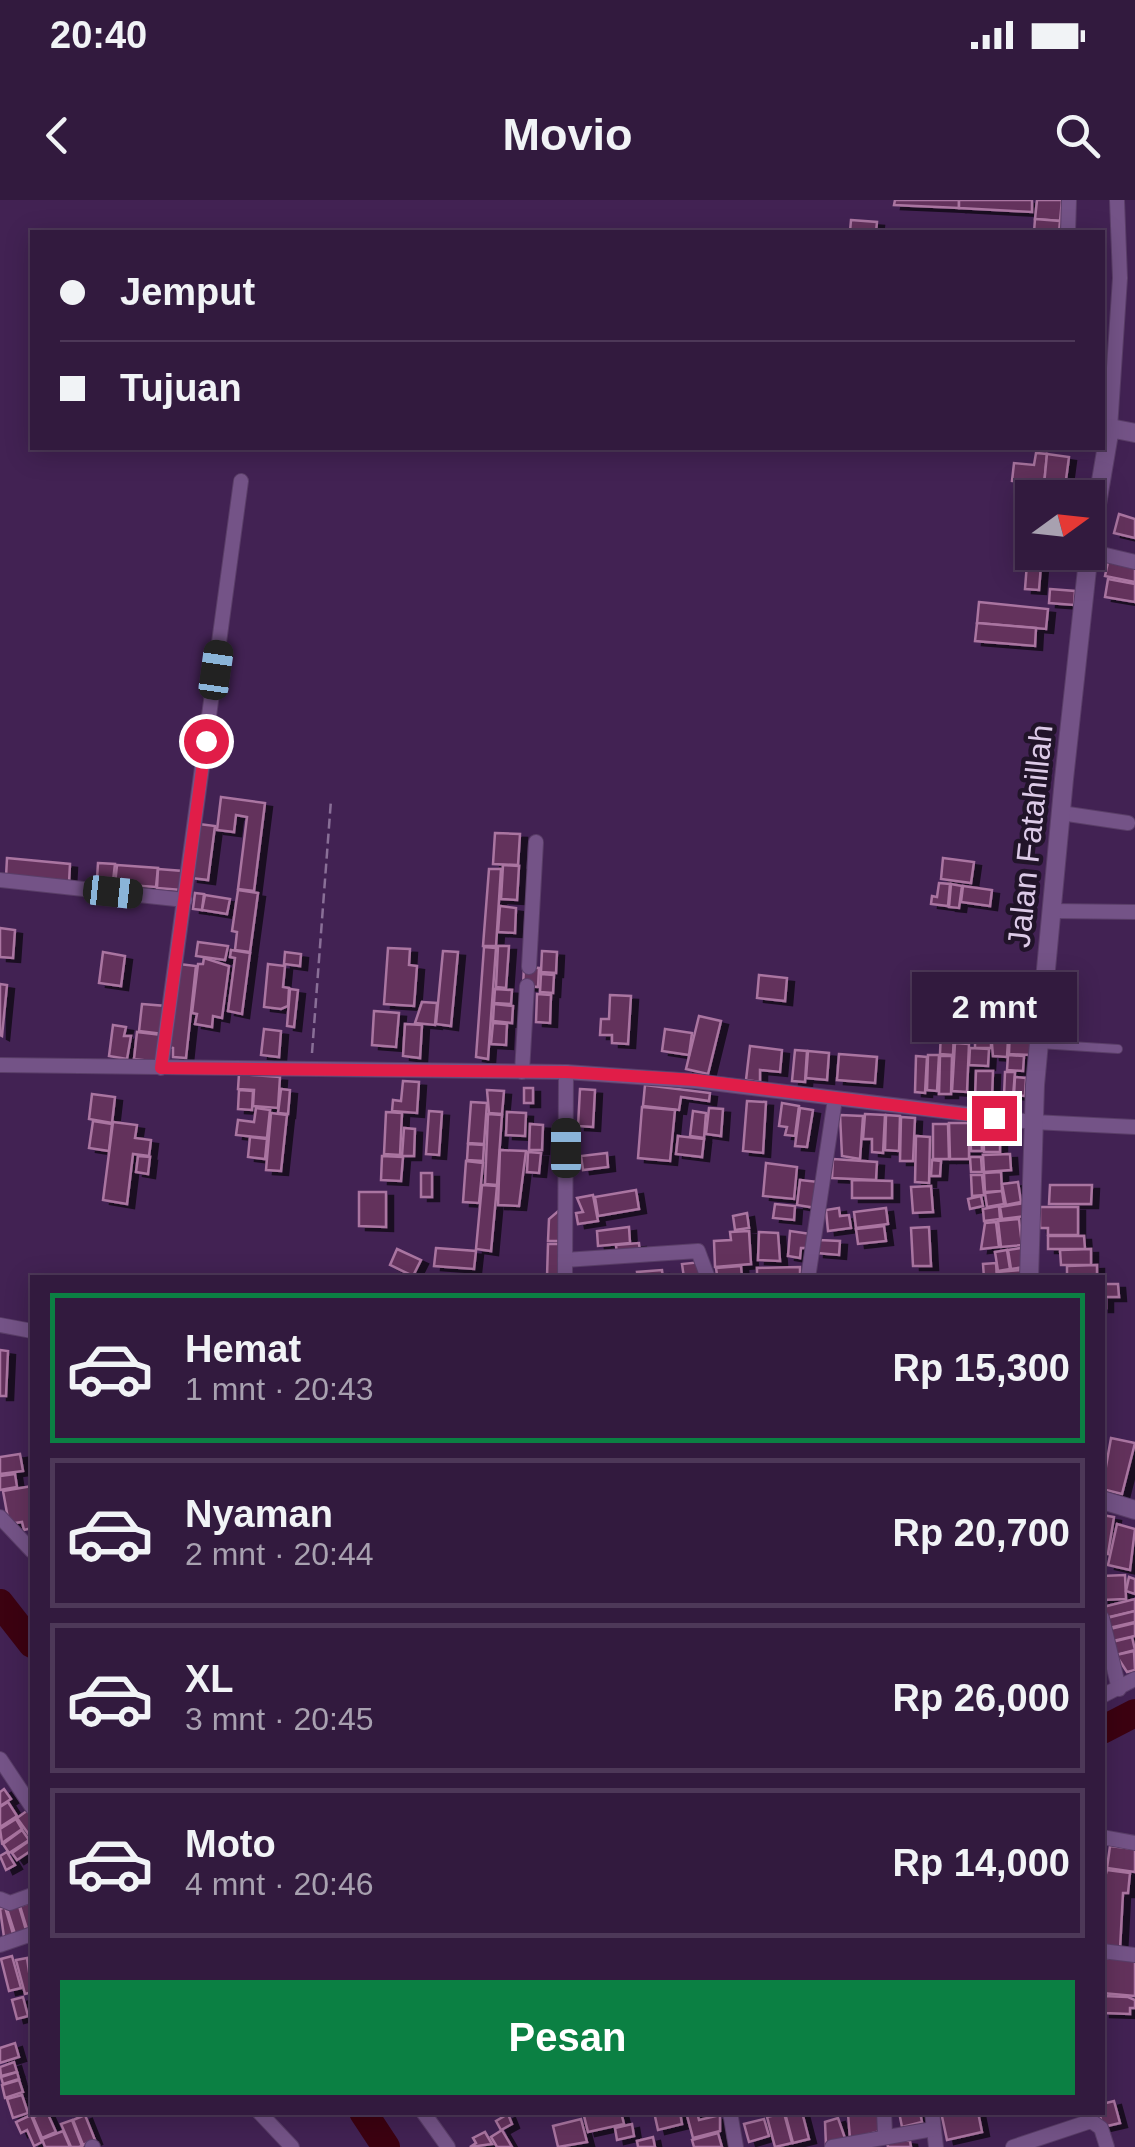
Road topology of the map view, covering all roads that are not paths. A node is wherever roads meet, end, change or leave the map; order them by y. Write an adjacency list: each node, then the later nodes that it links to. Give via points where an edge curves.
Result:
1 (1069, 200): 3 (street)
2 (1118, 200): 4 (street, via 1120,278)
3 (1068, 230)
4 (1107, 404): 5 (street)
5 (1110, 428): 6 (street); 7 (street, Jalan Fatahillah)
6 (1135, 432)
7 (1101, 480)
8 (241, 481): 16 (street)
9 (1105, 555): 10 (street)
10 (1135, 562)
11 (1087, 570): 12 (street, Jalan Fatahillah)
12 (1061, 813): 13 (street); 17 (street, Jalan Fatahillah)
13 (1128, 824)
14 (536, 842): 19 (street)
15 (0, 880): 16 (street)
16 (185, 900): 24 (street)
17 (1052, 911): 18 (street); 21 (street, Jalan Fatahillah)
18 (1135, 912)
19 (529, 967)
20 (528, 986): 25 (street)
21 (1039, 1044): 22 (lane); 28 (street, Jalan Fatahillah)
22 (1118, 1049)
23 (0, 1065): 24 (street)
24 (161, 1068): 25 (street)
25 (522, 1072): 26 (street)
26 (566, 1072): 27 (street); 30 (street)
27 (834, 1099): 28 (street); 33 (street)
28 (1033, 1122): 29 (street); 34 (street, Jalan Fatahillah)
29 (1135, 1127)
30 (565, 1260): 31 (street); 32 (street, via 698,1252)
31 (565, 1275)
32 (707, 1275)
33 (808, 1275)
34 (1029, 1275)
35 (0, 1324): 36 (street)
36 (30, 1331)
37 (1105, 1501): 38 (street)
38 (1135, 1510)
39 (0, 1517): 40 (street)
40 (30, 1549)
41 (1105, 1631): 43 (street)
42 (1135, 1680): 43 (street)
43 (1119, 1689): 44 (street)
44 (1105, 1695)
45 (0, 1759): 46 (street)
46 (30, 1803)
47 (1105, 1838): 48 (street)
48 (1135, 1843)
49 (30, 1897): 50 (street)
50 (0, 1899)
51 (30, 1935): 52 (street)
52 (0, 1944)
53 (1105, 1952): 54 (street)
54 (1135, 1955)
55 (425, 2115): 64 (street)
56 (731, 2115): 65 (street)
57 (884, 2115): 61 (street)
58 (932, 2115): 60 (street)
59 (263, 2118): 62 (street); 63 (street)
60 (934, 2129): 61 (street); 67 (street)
61 (885, 2134): 66 (street)
62 (273, 2147)
63 (292, 2147)
64 (448, 2147)
65 (736, 2147)
66 (832, 2147)
67 (936, 2147)
68 (1013, 2147): 69 (street, via 1082,2121 1096,2123)
69 (1107, 2147)

